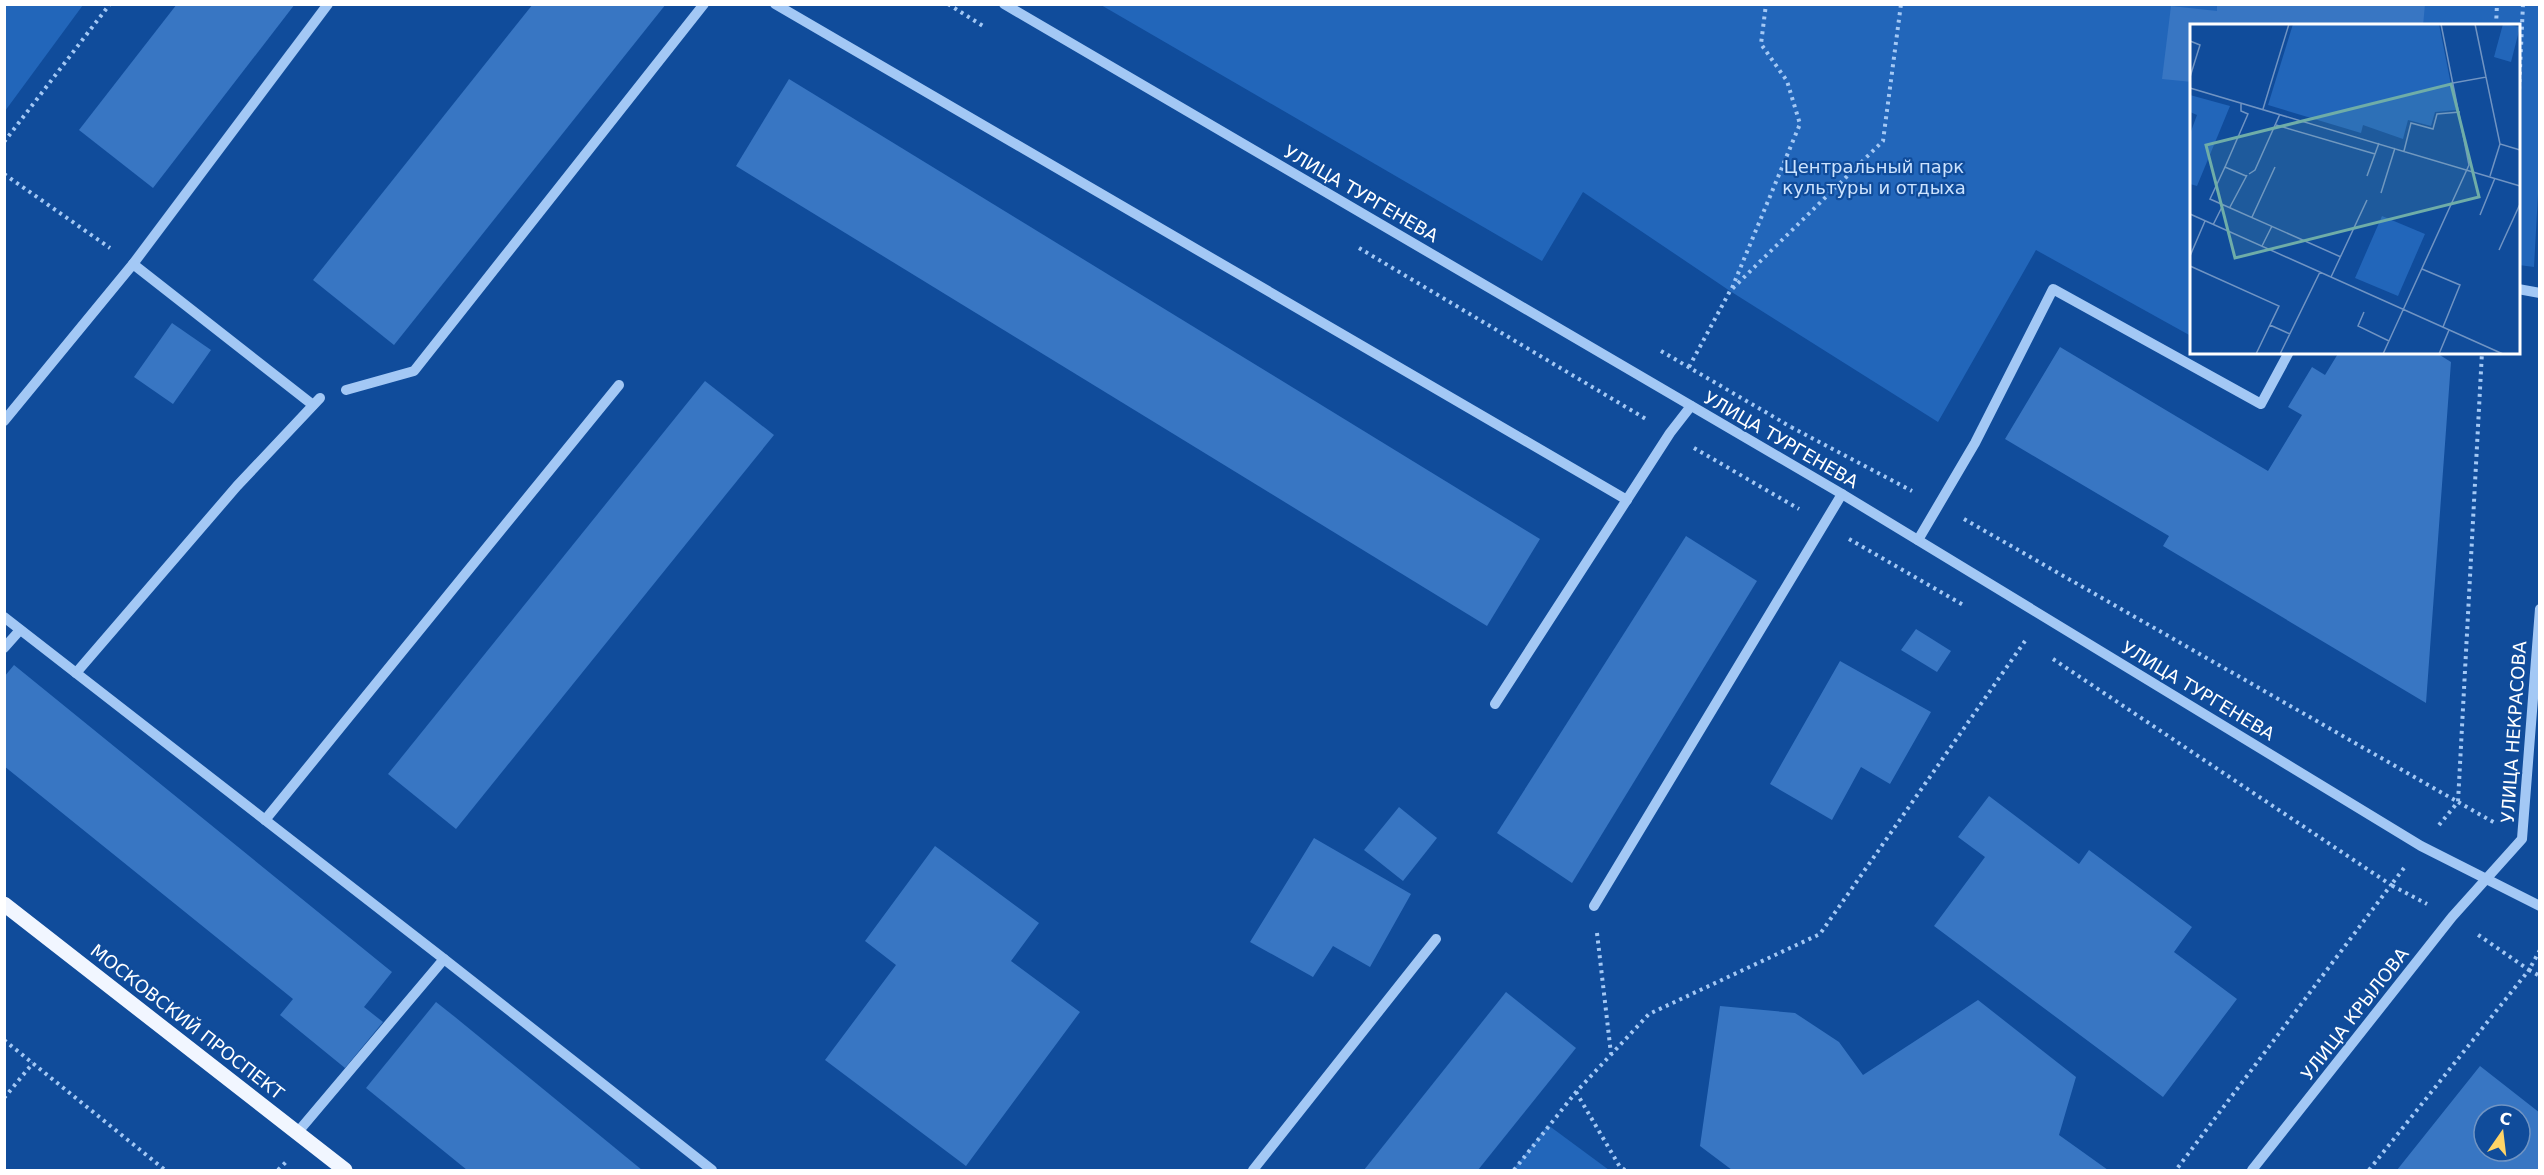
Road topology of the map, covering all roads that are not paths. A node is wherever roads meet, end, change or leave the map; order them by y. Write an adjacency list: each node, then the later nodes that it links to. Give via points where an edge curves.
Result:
1 (328, 4): 5 (street)
2 (704, 4): 10 (street, via 414,371)
3 (775, 4): 14 (street)
4 (1004, 4): 11 (street, УЛИЦА ТУРГЕНЕВА)
5 (133, 264): 12 (street); 20 (street, via 317,401 237,486)
6 (2520, 289): 7 (street)
7 (2540, 293)
8 (2288, 354): 15 (street, via 2261,404 2053,289 1975,443)
9 (619, 385): 22 (street)
10 (346, 390)
11 (1691, 406): 13 (street, УЛИЦА ТУРГЕНЕВА); 14 (street)
12 (4, 421)
13 (1842, 494): 15 (street, УЛИЦА ТУРГЕНЕВА); 25 (street)
14 (1627, 500): 21 (street)
15 (1918, 540): 23 (street, УЛИЦА ТУРГЕНЕВА, via 2421,846)
16 (2540, 609): 23 (street, УЛИЦА НЕКРАСОВА, via 2522,839)
17 (4, 617): 18 (street)
18 (20, 630): 19 (street); 20 (street)
19 (4, 648)
20 (76, 673): 22 (street)
21 (1495, 704)
22 (266, 820): 28 (street)
23 (2485, 879): 26 (street, УЛИЦА ТУРГЕНЕВА); 33 (street, УЛИЦА КРЫЛОВА)
24 (4, 903): 29 (main road, МОСКОВСКИЙ ПРОСПЕКТ)
25 (1594, 906)
26 (2540, 906)
27 (1436, 939): 32 (street)
28 (444, 959): 29 (street); 31 (street)
29 (297, 1133): 30 (main road, МОСКОВСКИЙ ПРОСПЕКТ)
30 (345, 1170)
31 (712, 1170)
32 (1253, 1170)
33 (2252, 1170)

